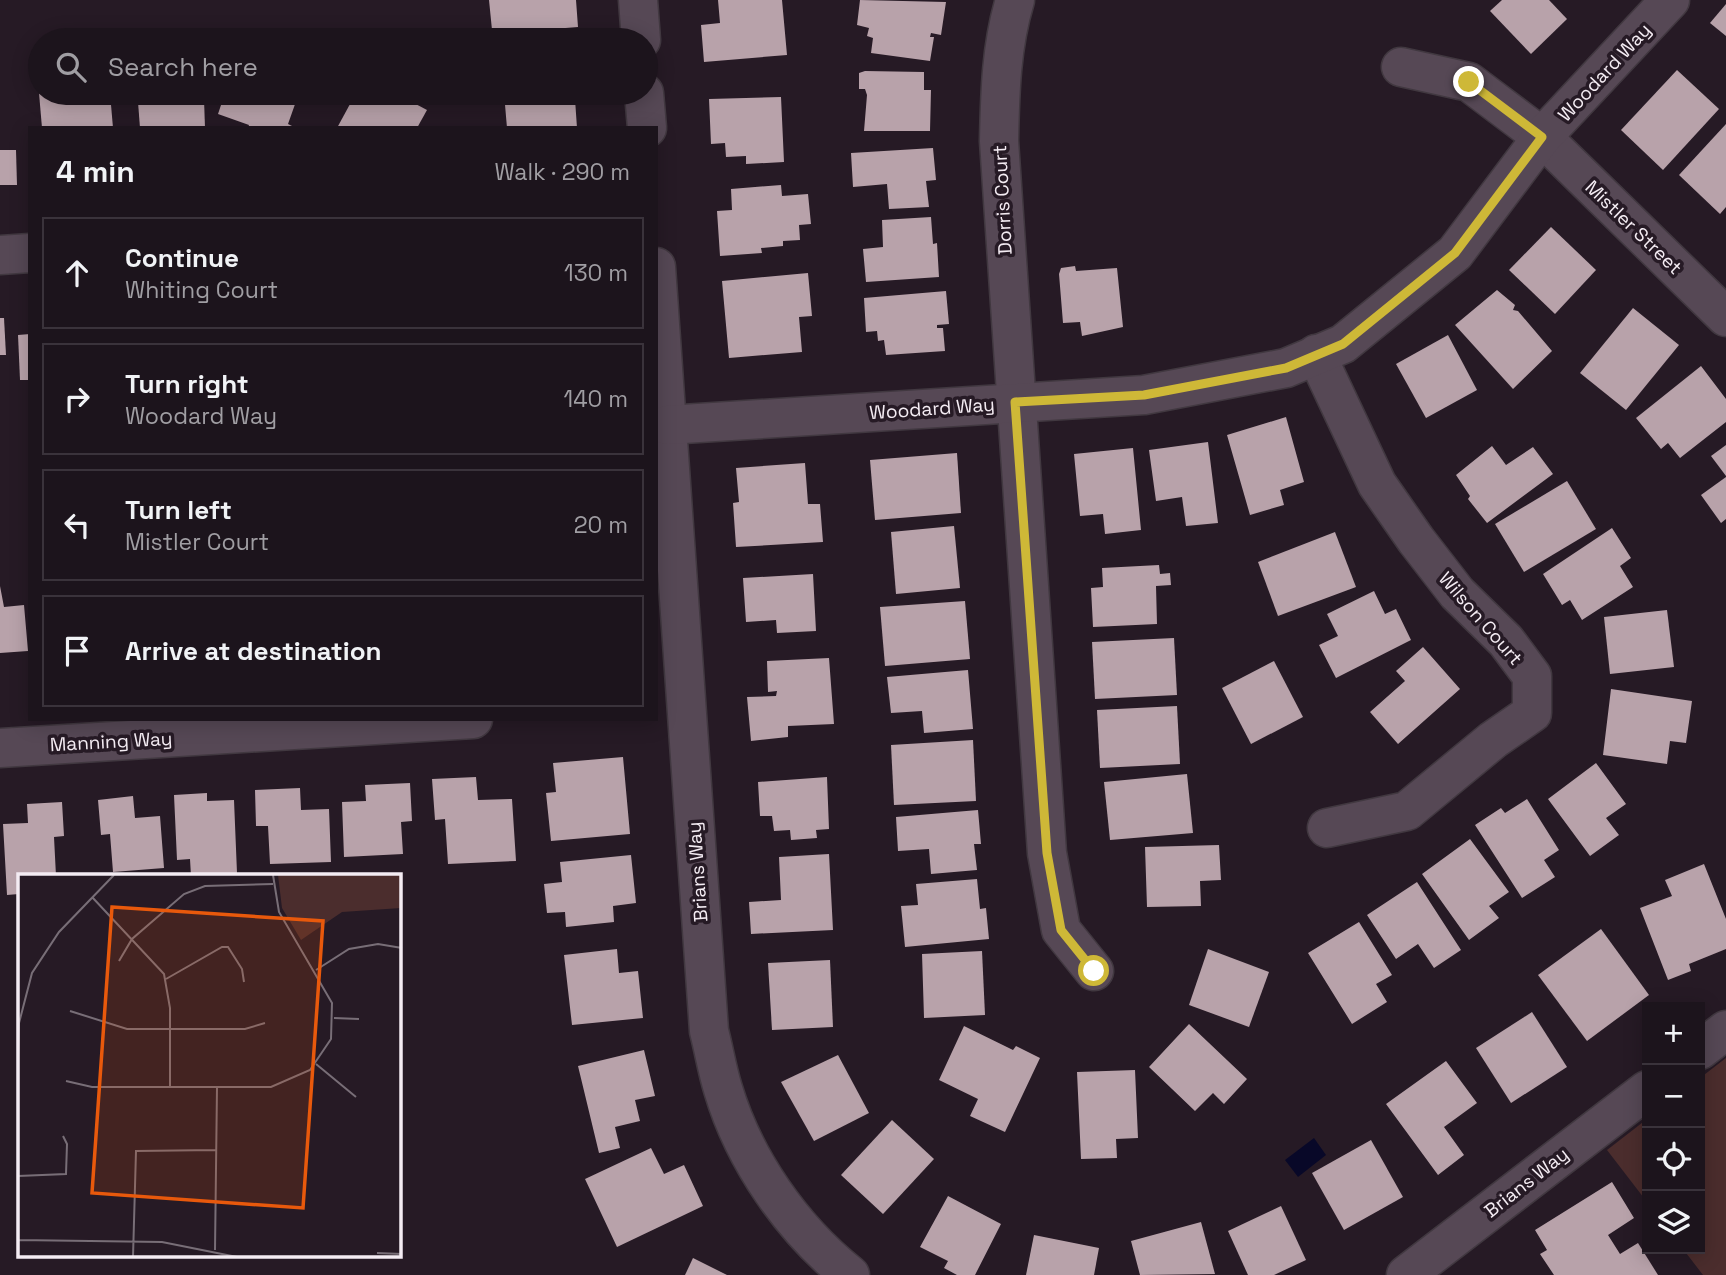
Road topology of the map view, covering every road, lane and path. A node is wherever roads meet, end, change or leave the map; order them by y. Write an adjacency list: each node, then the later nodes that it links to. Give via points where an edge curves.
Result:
1 (638, 0): 4 (street)
2 (1015, 0): 14 (street, Dorris Court, via 1001,73 999,141)
3 (1670, 0): 8 (street, Woodard Way)
4 (640, 28)
5 (1401, 66): 8 (street, Mistler Street, via 1469,82)
6 (645, 105): 7 (street)
7 (647, 126)
8 (1542, 137): 12 (street, Mistler Street); 13 (street, Woodard Way, via 1455,253 1343,344)
9 (28, 253): 10 (street)
10 (0, 255)
11 (658, 296): 15 (street, Brians Way)
12 (1726, 317)
13 (1315, 354): 14 (street, Woodard Way, via 1286,368 1144,395); 20 (street, Wilson Court, via 1377,484 1457,593 1506,641 1532,676 1532,713 1408,811)
14 (1015, 402): 15 (street, Woodard Way); 21 (street, Dorris Court, via 1047,853 1061,930)
15 (667, 425): 16 (street, Brians Way)
16 (671, 707): 26 (street, Brians Way, via 709,1031 723,1090 738,1128 788,1213)
17 (407, 721): 18 (street, Manning Way)
18 (309, 724): 19 (street, Manning Way)
19 (0, 748)
20 (1327, 828)
21 (1094, 971)
22 (1726, 1030): 23 (street)
23 (1705, 1046)
24 (1642, 1094): 25 (street, Brians Way)
25 (1431, 1268)
26 (850, 1275)

